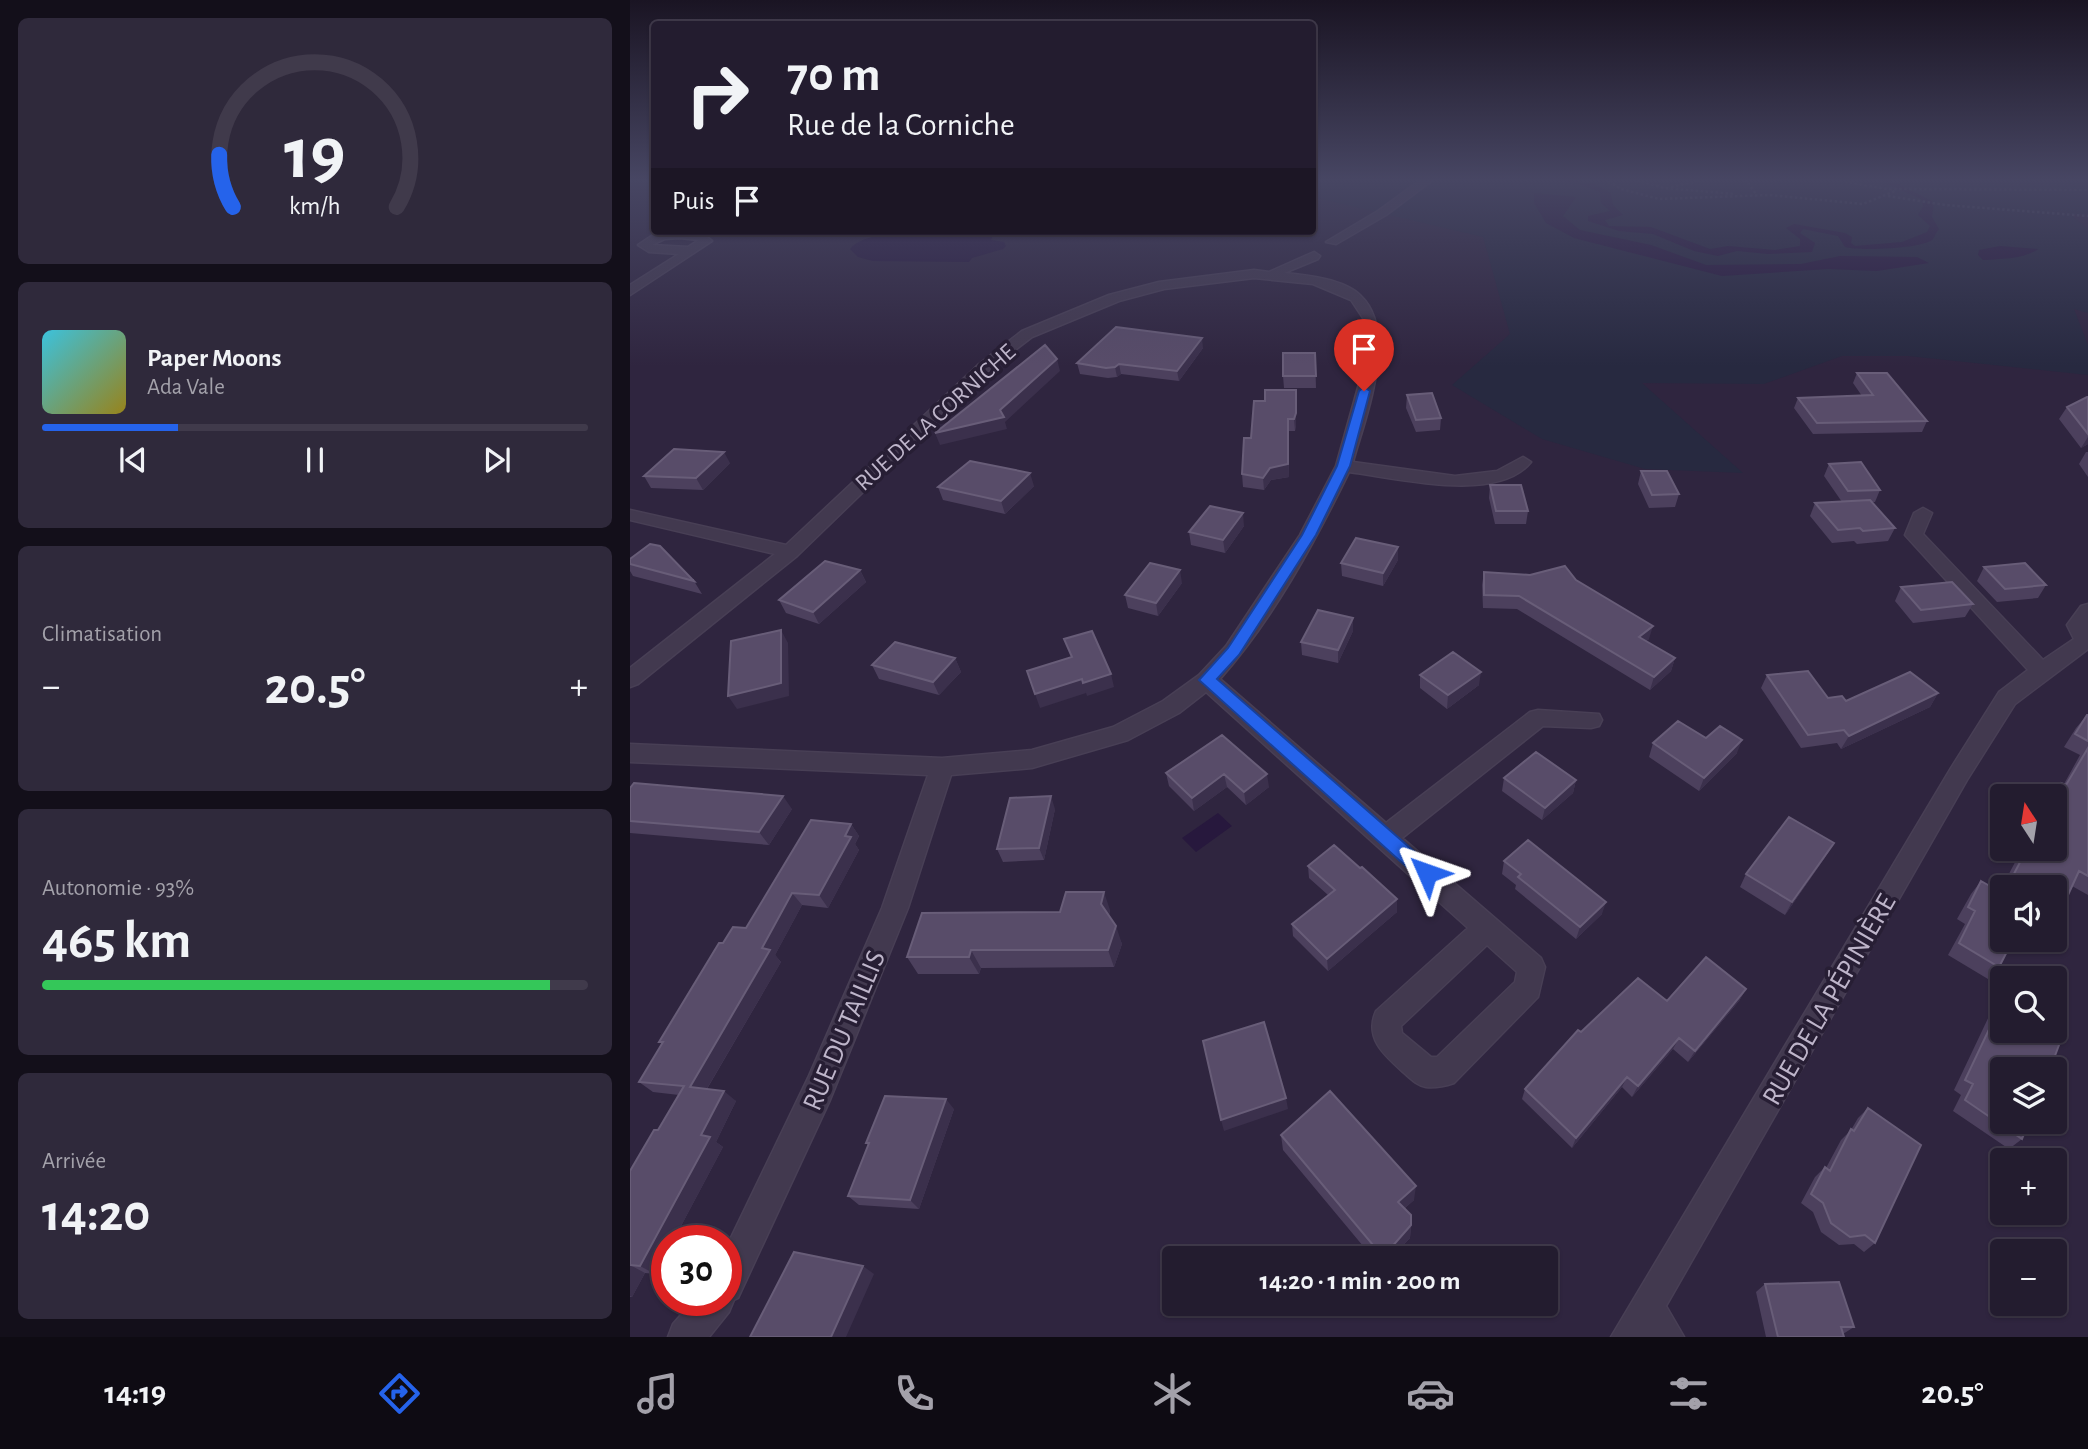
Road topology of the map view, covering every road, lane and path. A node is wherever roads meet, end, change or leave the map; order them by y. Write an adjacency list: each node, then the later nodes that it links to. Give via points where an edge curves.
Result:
1 (691, 251): 4 (street)
2 (1314, 256): 3 (street)
3 (1269, 275): 6 (street, RUE DE LA CORNICHE, via 1315,280 1339,289 1356,297 1370,318 1371,366); 9 (street, RUE DE LA CORNICHE, via 1163,285 1114,298 1027,334 983,368)
4 (630, 291)
5 (1523, 462): 6 (street, via 1501,476 1455,481)
6 (1344, 466): 14 (street, RUE DE LA CORNICHE, via 1309,535 1233,651)
7 (1923, 513): 12 (street, via 1914,535)
8 (630, 515): 9 (street)
9 (790, 552): 13 (street, RUE DE LA CORNICHE)
10 (2088, 611): 11 (street, RUE DE LA PÉPINIÈRE, via 2077,625)
11 (2087, 640): 12 (street, RUE DE LA PÉPINIÈRE)
12 (2041, 671): 21 (street, RUE DE LA PÉPINIÈRE, via 2007,698 1959,774)
13 (630, 679)
14 (1208, 680): 17 (street, RUE DE LA CORNICHE, via 1171,707 1120,734 1032,759); 18 (street)
15 (1591, 720): 18 (street, via 1538,718)
16 (630, 754): 17 (street, RUE DE LA CORNICHE)
17 (942, 767): 20 (street, RUE DU TAILLIS, via 895,908 819,1089)
18 (1387, 836): 19 (street)
19 (1486, 929): 19 (street, via 1531,967 1528,988 1443,1072 1425,1072 1389,1040 1386,1021)
20 (742, 1252)
21 (1647, 1308): 24 (street, RUE DE LA PÉPINIÈRE); 25 (street)
22 (704, 1316): 23 (street)
23 (686, 1337)
24 (1629, 1337)
25 (1665, 1337)

